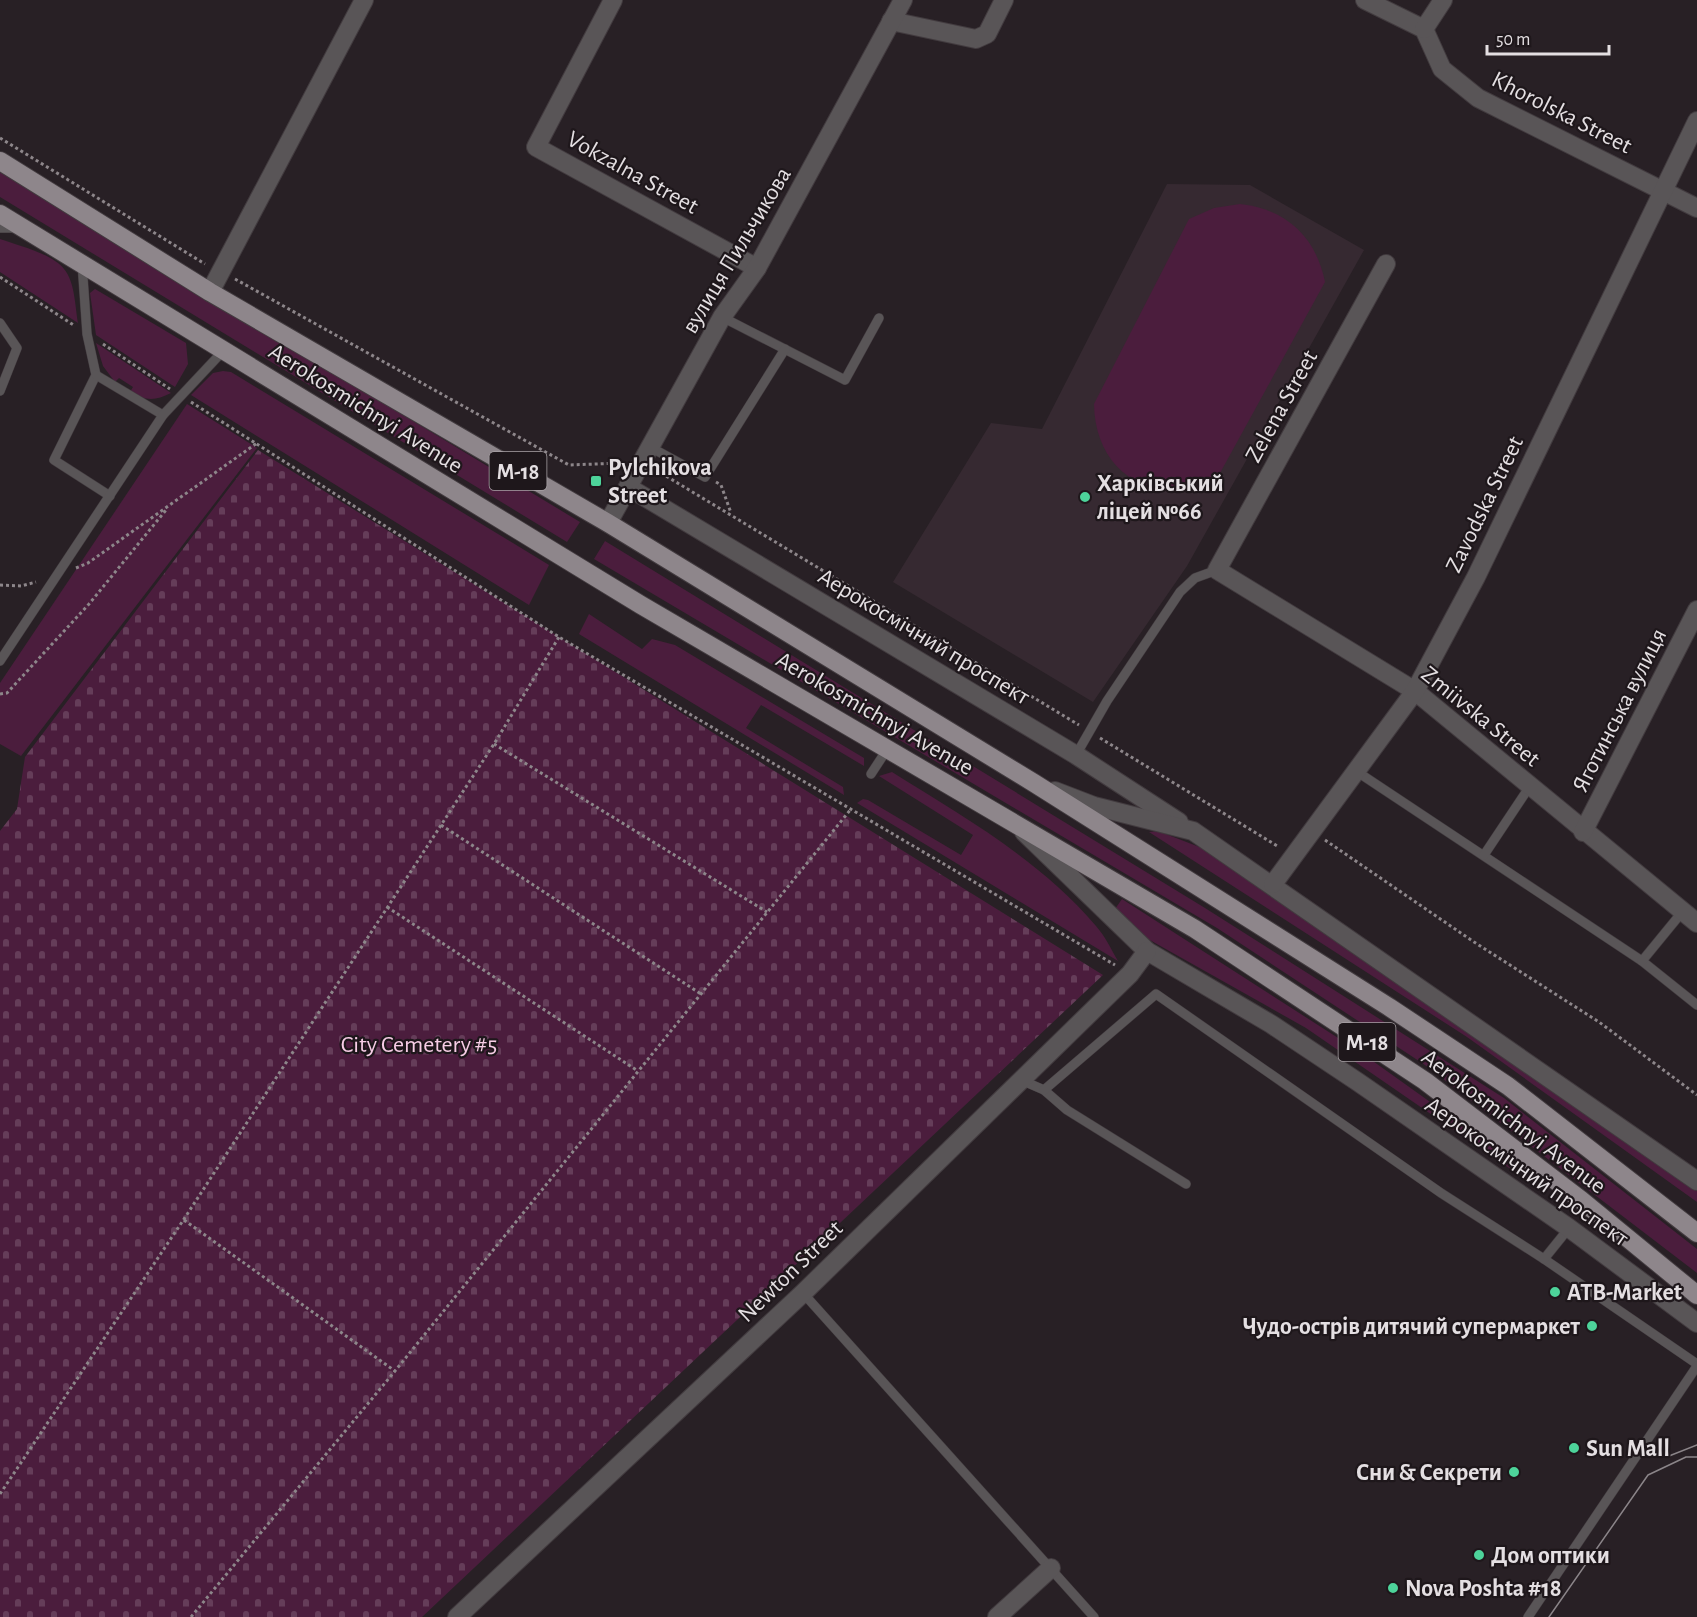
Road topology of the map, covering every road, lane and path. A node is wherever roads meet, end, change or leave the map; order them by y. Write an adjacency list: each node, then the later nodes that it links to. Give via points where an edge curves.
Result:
1 (364, 0): 20 (street)
2 (613, 0): 19 (street, Vokzalna Street, via 536,147)
3 (903, 0): 7 (street, вулиця Пильчикова)
4 (1004, 0): 7 (street, via 987,34 976,39)
5 (1365, 0): 8 (street)
6 (1443, 0): 8 (street)
7 (891, 21): 19 (street, вулиця Пильчикова)
8 (1424, 30): 12 (street, Khorolska Street, via 1442,69 1479,98)
9 (1697, 121): 12 (street, Zavodska Street)
10 (0, 138): 20 (path, via 196,260)
11 (0, 161): 22 (main road, Aerokosmichnyi Avenue / М-18)
12 (1662, 189): 13 (street, Khorolska Street); 47 (street, Zavodska Street, via 1476,577)
13 (1697, 208)
14 (0, 214): 16 (main road, Aerokosmichnyi Avenue / М-18)
15 (0, 228): 16 (lane)
16 (24, 228): 17 (main road, Aerokosmichnyi Avenue / М-18)
17 (82, 263): 26 (lane); 27 (main road, Aerokosmichnyi Avenue / М-18)
18 (1386, 264): 41 (street, Zelena Street)
19 (758, 268): 23 (street, вулиця Пильчикова)
20 (221, 271): 22 (street); 34 (path, via 569,465)
21 (0, 278): 26 (path)
22 (210, 292): 40 (main road, Aerokosmichnyi Avenue / М-18)
23 (722, 317): 28 (lane); 34 (street, вулиця Пильчикова)
24 (879, 318): 28 (lane, via 845,380)
25 (0, 323): 30 (lane, via 17,348)
26 (87, 334): 29 (lane); 31 (path)
27 (225, 349): 31 (lane); 51 (main road, Aerokosmichnyi Avenue / М-18, via 641,605)
28 (785, 349): 34 (lane, via 705,477)
29 (96, 375): 32 (lane); 37 (lane, via 54,460)
30 (0, 391)
31 (180, 396): 32 (lane); 33 (path)
32 (163, 415): 37 (lane)
33 (257, 443): 38 (path); 45 (path)
34 (646, 454): 36 (street, вулиця Пильчикова); 39 (path)
35 (721, 485): 39 (path)
36 (628, 487): 40 (street, вулиця Пильчикова); 52 (street, Аерокосмічний проспект)
37 (110, 496): 42 (lane)
38 (169, 507): 42 (path, via 88,563); 48 (path, via 89,604 7,693)
39 (732, 514): 49 (path)
40 (608, 523): 55 (main road, Aerokosmichnyi Avenue / М-18)
41 (1217, 570): 47 (street, Zmiivska Street); 49 (lane, via 1195,578 1180,592)
42 (55, 578): 43 (path, via 21,586); 46 (lane)
43 (0, 585)
44 (1697, 610): 62 (street, Яготинська вулиця)
45 (559, 637): 50 (path); 57 (path)
46 (0, 662)
47 (1415, 691): 53 (street, Zavodska Street); 56 (street, Zmiivska Street)
48 (0, 694)
49 (1090, 732): 52 (lane); 63 (path)
50 (494, 744): 59 (path); 67 (path)
51 (888, 748): 54 (lane); 58 (main road, Aerokosmichnyi Avenue / М-18)
52 (1076, 755): 60 (street, Аерокосмічний проспект)
53 (1356, 771): 61 (street, Zavodska Street); 64 (lane)
54 (871, 774)
55 (1034, 783): 60 (street, Аерокосмічний проспект, via 1094,806); 82 (main road, Aerokosmichnyi Avenue / М-18, via 1508,1086)
56 (1530, 786): 62 (street, Zmiivska Street); 64 (lane)
57 (851, 809): 67 (path); 71 (path)
58 (1015, 823): 69 (street, Аерокосмічний проспект); 85 (main road, Aerokosmichnyi Avenue / М-18, via 1195,929 1415,1075 1581,1200)
59 (441, 825): 66 (path); 72 (path)
60 (1193, 831): 65 (street, Аерокосмічний проспект)
61 (1311, 831): 63 (street, Zavodska Street); 77 (path, via 1599,1022)
62 (1583, 832): 68 (street, Zmiivska Street)
63 (1293, 855): 65 (street, Zavodska Street)
64 (1484, 855): 70 (lane)
65 (1273, 884): 78 (street, Аерокосмічний проспект)
66 (387, 907): 74 (path); 80 (path)
67 (767, 912): 72 (path)
68 (1690, 917): 70 (lane)
69 (1147, 951): 75 (street, Newton Street, via 1131,974); 81 (street, Аерокосмічний проспект, via 1270,1024)
70 (1642, 961): 73 (lane)
71 (1119, 967)
72 (701, 994): 74 (path)
73 (1697, 1005)
74 (638, 1071): 88 (path)
75 (1021, 1080): 76 (lane); 84 (street, Newton Street)
76 (1044, 1090): 79 (lane, via 1067,1110); 83 (lane, via 1156,994 1441,1193)
77 (1697, 1095)
78 (1697, 1181)
79 (1186, 1184)
80 (184, 1219): 88 (path); 89 (path)
81 (1569, 1228): 83 (lane); 86 (street, Аерокосмічний проспект)
82 (1697, 1233)
83 (1545, 1259): 87 (lane)
84 (803, 1293): 90 (lane); 92 (street, Newton Street)
85 (1697, 1295)
86 (1697, 1323)
87 (1697, 1365): 95 (lane)
88 (395, 1371): 91 (path)
89 (0, 1494)
90 (1051, 1568): 93 (street); 94 (lane)
91 (191, 1617)
92 (457, 1617)
93 (997, 1617)
94 (1094, 1617)
95 (1528, 1617)

